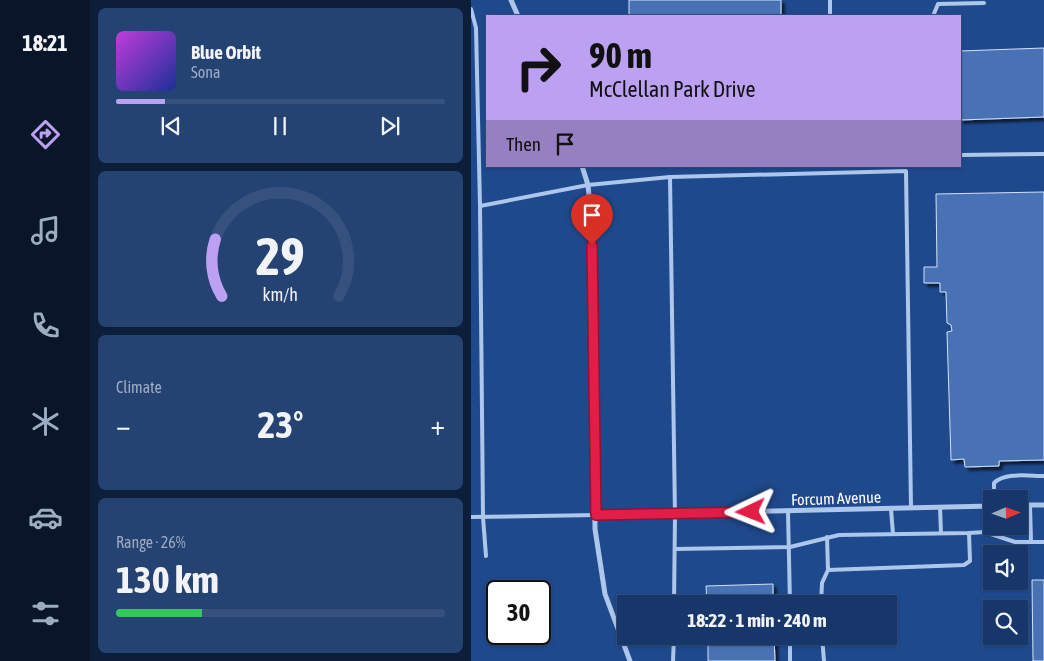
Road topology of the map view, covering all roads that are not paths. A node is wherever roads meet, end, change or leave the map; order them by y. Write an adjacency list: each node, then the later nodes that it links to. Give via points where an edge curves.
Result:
1 (511, 0): 5 (street)
2 (830, 0): 6 (lane)
3 (984, 3): 7 (lane, via 938,4)
4 (471, 9): 15 (lane, via 476,28)
5 (518, 15)
6 (831, 15)
7 (933, 15)
8 (1044, 154): 9 (lane)
9 (961, 155)
10 (581, 167): 14 (street)
11 (837, 167): 12 (lane)
12 (838, 172): 13 (lane); 22 (lane, via 906,171)
13 (669, 177): 14 (lane); 25 (lane)
14 (587, 186): 15 (lane); 26 (street, via 591,226)
15 (480, 206): 28 (lane)
16 (1044, 476): 17 (lane, via 1004,477 994,484)
17 (994, 490)
18 (1030, 505): 19 (street); 33 (lane)
19 (1044, 505)
20 (983, 506): 23 (street, Forcum Avenue)
21 (891, 508): 22 (street, Forcum Avenue); 24 (street, Forcum Avenue); 31 (lane)
22 (911, 508): 23 (street, Forcum Avenue)
23 (940, 508): 29 (lane)
24 (788, 512): 25 (street, Forcum Avenue); 35 (lane)
25 (675, 514): 26 (street, Forcum Avenue); 36 (lane)
26 (596, 515): 28 (lane, Forcum Avenue); 45 (street, via 595,529 605,594)
27 (471, 517): 28 (lane, Forcum Avenue)
28 (483, 517): 37 (lane)
29 (941, 533): 30 (lane); 31 (lane)
30 (969, 533): 33 (lane, via 985,532 1015,542); 38 (lane, via 970,561 964,565)
31 (893, 534): 32 (lane)
32 (827, 537): 35 (lane); 38 (lane)
33 (1031, 542): 34 (lane)
34 (1044, 542)
35 (790, 547): 36 (lane); 40 (lane)
36 (675, 549): 39 (lane)
37 (486, 556)
38 (828, 570): 41 (lane)
39 (674, 595)
40 (790, 595)
41 (821, 595)
42 (674, 645): 46 (lane)
43 (790, 645): 47 (lane)
44 (823, 645): 48 (lane)
45 (630, 661)
46 (673, 661)
47 (790, 661)
48 (824, 661)

